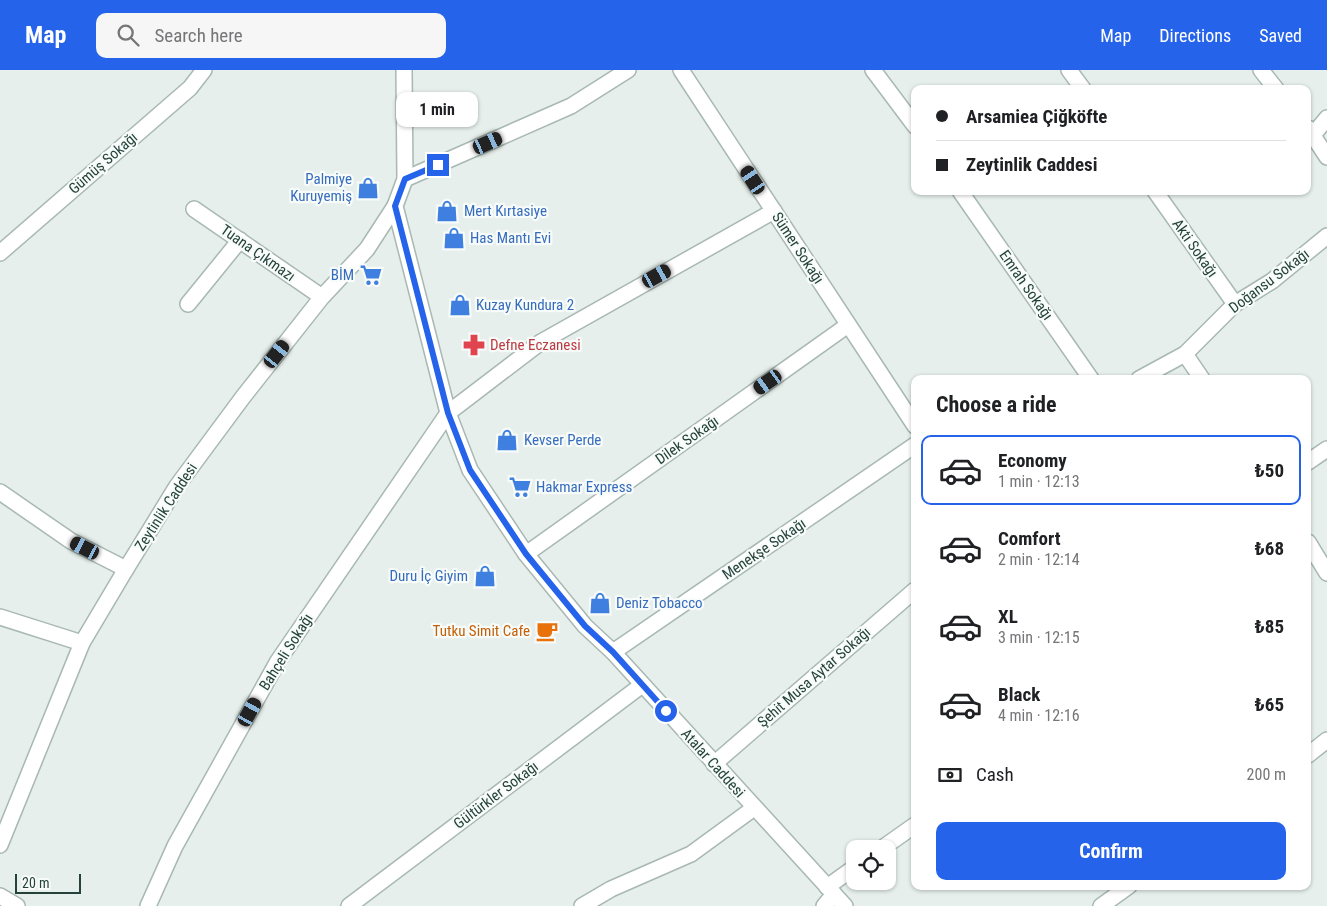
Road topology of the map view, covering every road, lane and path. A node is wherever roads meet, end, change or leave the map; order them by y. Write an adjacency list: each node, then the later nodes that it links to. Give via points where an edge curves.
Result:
1 (204, 70): 23 (street, Gümüş Sokağı, via 190,88)
2 (404, 70): 15 (street)
3 (628, 70): 15 (street, via 571,106)
4 (681, 70): 20 (street, Sümer Sokağı)
5 (873, 70): 11 (street)
6 (1069, 70): 8 (street)
7 (1261, 70): 9 (street)
8 (1080, 85)
9 (1273, 85)
10 (1327, 118): 12 (street)
11 (911, 121)
12 (1311, 130)
13 (1311, 133): 14 (street)
14 (1327, 158)
15 (405, 179): 18 (street)
16 (963, 195): 29 (street, Emrah Sokağı)
17 (1158, 195): 26 (street, Akti Sokağı)
18 (395, 206): 24 (street, Zeytinlik Caddesi, via 367,249); 32 (street, Atalar Caddesi)
19 (194, 209): 22 (street, Tuana Çıkmazı)
20 (774, 211): 27 (street, Sümer Sokağı); 32 (street, Bahçeli Sokağı, via 541,342)
21 (1327, 236): 26 (street, Doğansu Sokağı, via 1272,281)
22 (240, 240): 24 (street, Tuana Çıkmazı); 25 (street)
23 (0, 253)
24 (322, 297): 40 (street, Zeytinlik Caddesi, via 177,486)
25 (188, 304)
26 (1235, 304): 28 (street, Doğansu Sokağı)
27 (848, 325): 33 (street, Sümer Sokağı); 39 (street, Dilek Sokağı)
28 (1186, 354): 30 (street, Doğansu Sokağı); 31 (street)
29 (1088, 375)
30 (1147, 375)
31 (1199, 375)
32 (448, 413): 39 (street, Atalar Caddesi, via 470,470); 60 (street, Bahçeli Sokağı, via 278,661 175,846)
33 (911, 420)
34 (911, 448): 45 (street, Menekşe Sokağı)
35 (1327, 449): 36 (street)
36 (1311, 460)
37 (0, 492): 40 (street, via 71,541)
38 (1311, 547): 41 (street)
39 (526, 554): 45 (street, Atalar Caddesi, via 585,626)
40 (126, 569): 44 (street, Zeytinlik Caddesi)
41 (1327, 573)
42 (911, 593): 49 (street, Şehit Musa Aytar Sokağı)
43 (0, 617): 44 (street)
44 (82, 643): 53 (street, Zeytinlik Caddesi)
45 (613, 652): 46 (street, Atalar Caddesi)
46 (642, 685): 49 (street, Atalar Caddesi); 61 (street, Gültürkler Sokağı)
47 (1327, 740): 48 (street)
48 (1311, 753)
49 (714, 764): 50 (street, Atalar Caddesi)
50 (754, 808): 55 (street, Atalar Caddesi); 58 (street, via 691,854 611,889)
51 (911, 828): 52 (street)
52 (894, 840)
53 (0, 845)
54 (846, 876): 55 (street)
55 (831, 890): 62 (street); 63 (street, Atalar Caddesi)
56 (1123, 890): 64 (street)
57 (0, 896): 59 (street)
58 (590, 905)
59 (17, 906)
60 (148, 906)
61 (349, 906)
62 (824, 906)
63 (845, 906)
64 (1101, 906)

